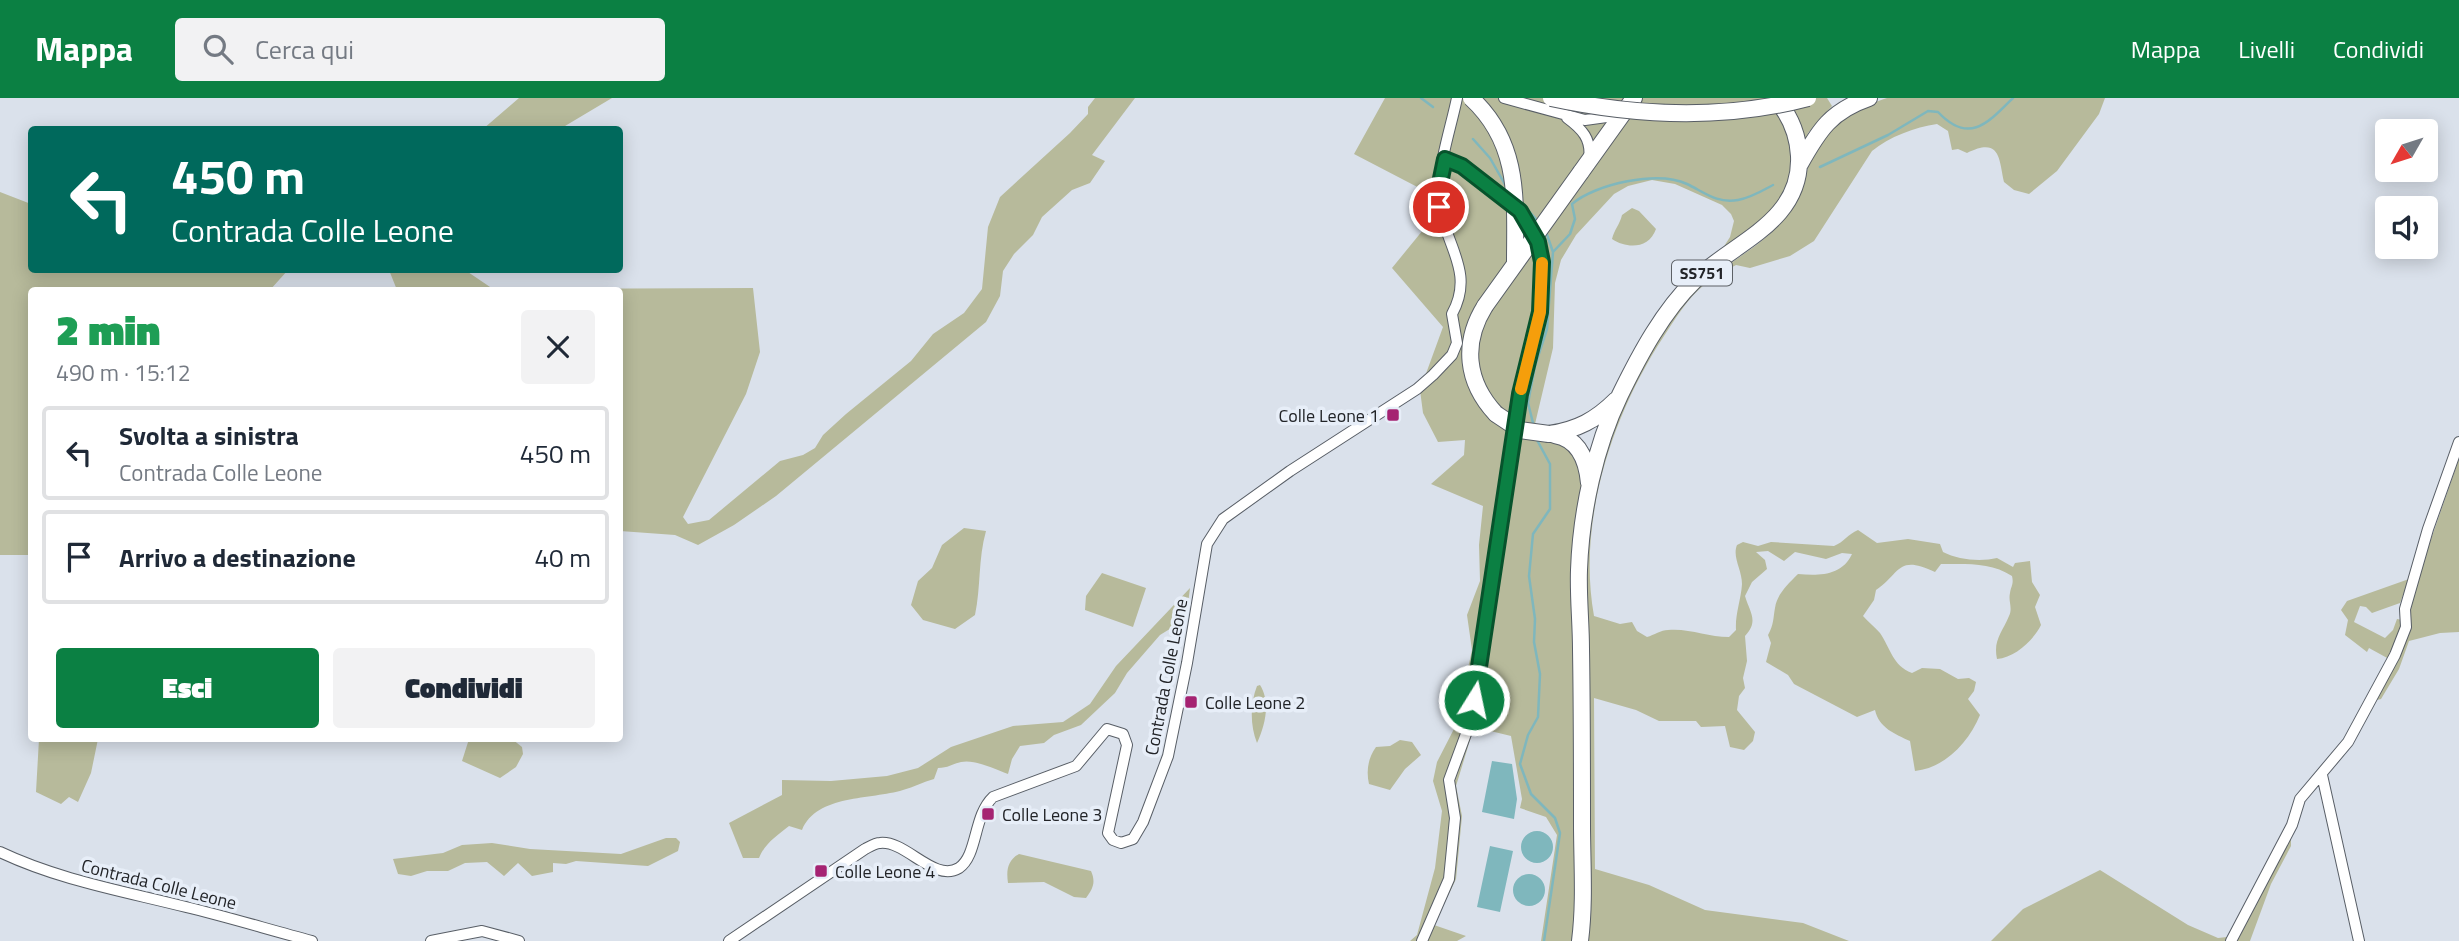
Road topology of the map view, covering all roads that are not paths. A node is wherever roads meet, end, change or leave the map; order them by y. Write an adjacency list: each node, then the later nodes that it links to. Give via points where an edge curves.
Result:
1 (1457, 98): 11 (street, Contrada Colle Leone)
2 (1471, 98): 14 (main road, bridge, via 1502,137 1508,158 1515,198)
3 (1504, 98): 10 (street)
4 (1551, 98): 7 (main road, bridge, via 1671,113 1759,107)
5 (1634, 98): 9 (main road)
6 (1775, 98): 13 (main road, via 1792,125)
7 (1808, 98)
8 (1869, 98): 13 (main road, via 1837,112)
9 (1621, 114): 10 (street, via 1585,120); 12 (main road)
10 (1563, 116): 12 (street, via 1586,135)
11 (1445, 159): 24 (street, Contrada Colle Leone, via 1439,207 1462,284 1452,314 1457,337 1452,355 1417,390 1223,519 1207,544 1168,757 1133,839 1121,843 1108,833 1127,745 1123,734 1107,729 1076,766 993,797 979,818 967,861 957,869 945,871 895,845 879,843); 25 (street, via 1462,166 1520,211 1538,242 1542,262 1540,312 1520,394 1479,678 1470,723 1449,780 1455,818 1449,879)
12 (1585, 166): 14 (main road, bridge)
13 (1799, 166): 15 (main road, SS751, via 1794,188 1777,216 1703,273 1670,308)
14 (1514, 264): 16 (main road, bridge, via 1472,333 1469,362 1478,391 1496,414 1520,430)
15 (1619, 397): 16 (main road, via 1593,421); 18 (main road)
16 (1549, 435): 18 (main road, via 1565,437 1583,454)
17 (2459, 442): 19 (street, via 2428,529 2405,609 2406,627 2395,655 2348,741)
18 (1590, 489): 26 (main road, via 1582,534 1580,590)
19 (2322, 775): 27 (street, via 2301,799); 28 (street)
20 (0, 852): 21 (street, Contrada Colle Leone, via 128,894)
21 (312, 941)
22 (431, 941): 23 (street, via 482,931)
23 (519, 941)
24 (729, 941)
25 (1422, 941)
26 (1580, 941)
27 (2231, 941)
28 (2359, 941)

